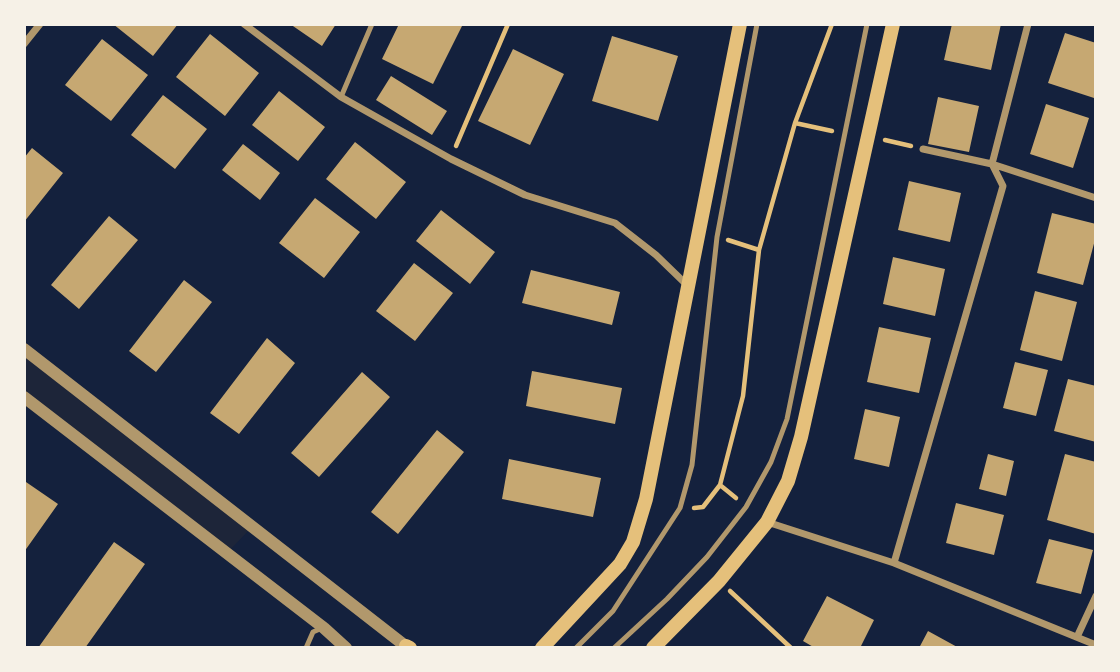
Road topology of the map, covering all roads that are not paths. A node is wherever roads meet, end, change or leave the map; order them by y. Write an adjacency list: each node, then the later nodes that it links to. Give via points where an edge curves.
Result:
1 (40, 24): 9 (street)
2 (244, 24): 10 (street)
3 (372, 24): 10 (lane)
4 (740, 24): 14 (main road)
5 (757, 24): 28 (lane, via 717,237 692,465 680,508 613,611)
6 (867, 24): 29 (lane, via 787,419 771,462 746,507 707,557)
7 (893, 24): 17 (main road, via 801,438 788,481)
8 (1028, 24): 12 (street)
9 (24, 44)
10 (341, 97): 14 (street, via 525,195 615,223)
11 (923, 149): 12 (street)
12 (992, 164): 13 (street); 18 (street, via 1003,186)
13 (1096, 198)
14 (688, 286): 22 (main road, via 646,499 633,542 620,564)
15 (24, 349): 24 (street)
16 (24, 397): 20 (street)
17 (767, 522): 18 (street); 30 (main road, via 719,581)
18 (894, 563): 21 (street)
19 (1096, 596): 21 (street)
20 (324, 628): 25 (lane, via 316,628); 26 (street)
21 (1077, 637): 23 (street)
22 (546, 644): 27 (main road)
23 (1096, 645)
24 (408, 647)
25 (306, 648)
26 (346, 648)
27 (530, 648)
28 (576, 648)
29 (614, 648)
30 (653, 648)

